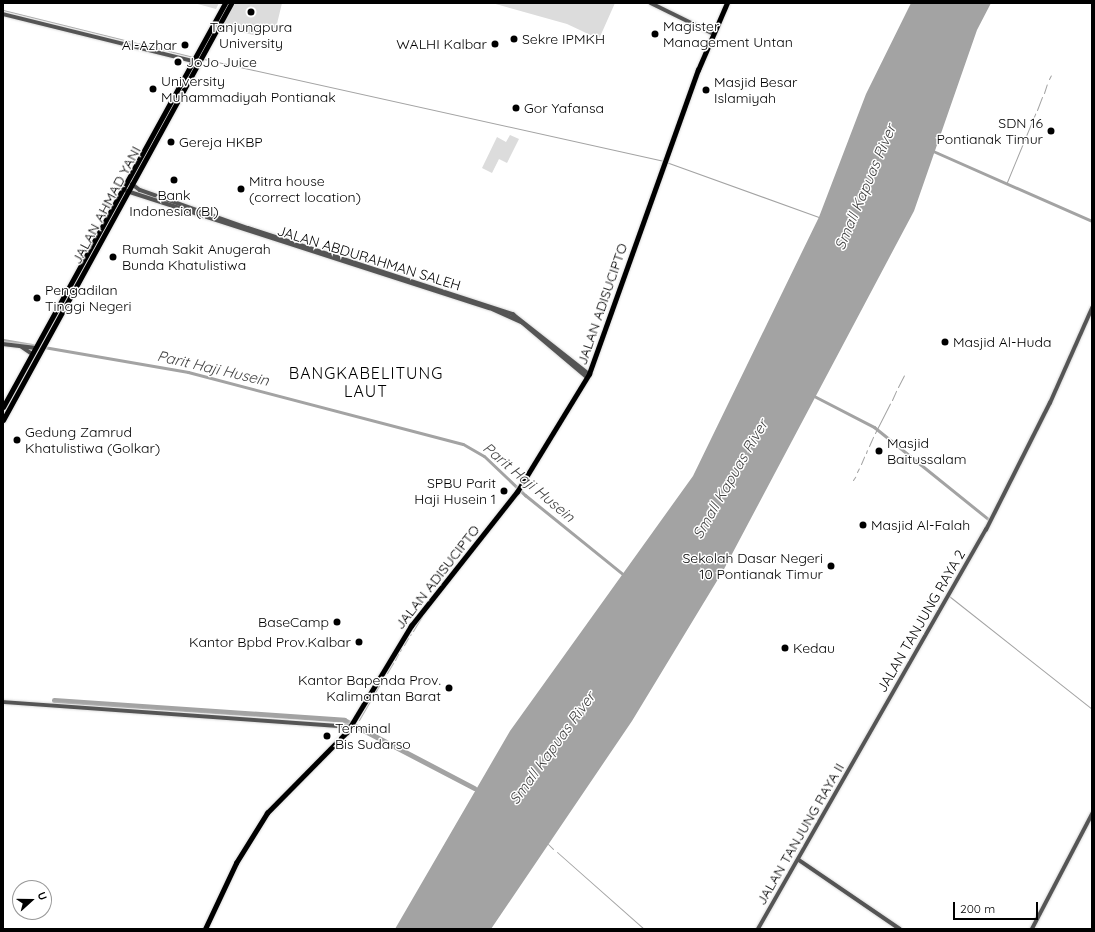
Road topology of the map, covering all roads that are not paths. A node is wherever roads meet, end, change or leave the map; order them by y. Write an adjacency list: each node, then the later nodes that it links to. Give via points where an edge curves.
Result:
1 (225, 3): 7 (highway, JALAN AHMAD YANI)
2 (232, 3): 7 (highway, JALAN AHMAD YANI)
3 (651, 3): 6 (street)
4 (727, 3): 6 (main road, JALAN ADISUCIPTO)
5 (3, 14): 7 (street)
6 (712, 33): 19 (main road, JALAN ADISUCIPTO)
7 (197, 58): 8 (highway, JALAN AHMAD YANI)
8 (184, 82): 9 (highway, JALAN AHMAD YANI); 12 (highway, JALAN AHMAD YANI)
9 (131, 183): 10 (highway, JALAN AHMAD YANI); 11 (street, JALAN ABDURAHMAN SALEH)
10 (127, 191): 11 (street, JALAN ABDURAHMAN SALEH); 13 (highway, JALAN AHMAD YANI)
11 (152, 195): 19 (street, JALAN ABDURAHMAN SALEH, via 521,318)
12 (82, 261): 13 (highway); 16 (highway, JALAN AHMAD YANI)
13 (88, 264): 21 (highway, JALAN AHMAD YANI)
14 (1092, 308): 24 (street, JALAN TANJUNG RAYA 2, via 1050,403 986,530)
15 (3, 344): 17 (street)
16 (35, 346): 17 (street); 18 (highway, JALAN AHMAD YANI)
17 (22, 347): 18 (street)
18 (31, 353): 20 (highway, JALAN AHMAD YANI)
19 (588, 376): 23 (main road, JALAN ADISUCIPTO, via 518,491 411,626)
20 (3, 407)
21 (3, 420)
22 (3, 702): 23 (street)
23 (351, 726): 27 (main road, JALAN ADISUCIPTO, via 267,813 234,867)
24 (861, 750): 26 (street, JALAN TANJUNG RAYA II)
25 (1092, 814): 30 (street)
26 (799, 860): 28 (street, JALAN TANJUNG RAYA II); 29 (street)
27 (205, 929)
28 (758, 929)
29 (900, 929)
30 (1032, 929)

